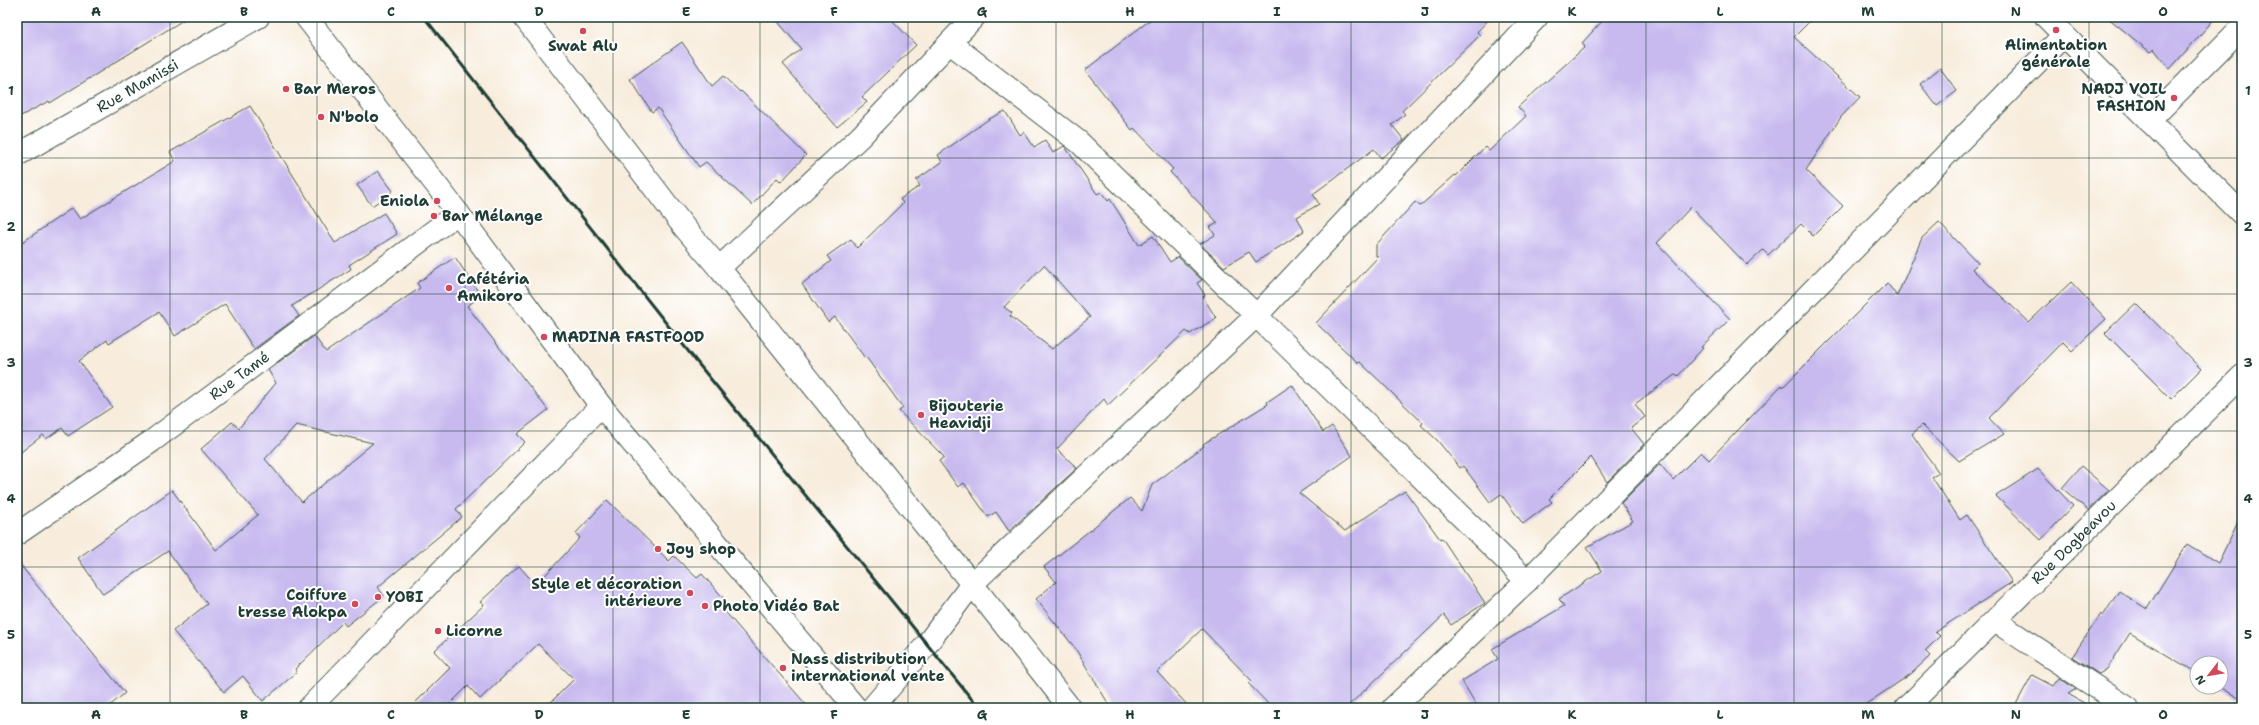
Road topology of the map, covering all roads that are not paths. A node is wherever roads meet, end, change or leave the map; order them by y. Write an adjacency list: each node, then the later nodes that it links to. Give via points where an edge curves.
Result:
1 (258, 17): 11 (street, Rue Mamissi)
2 (306, 17): 12 (street)
3 (524, 17): 14 (street, via 684,227)
4 (974, 17): 9 (street)
5 (1537, 17): 15 (street)
6 (2046, 17): 8 (street)
7 (2242, 27): 10 (street)
8 (2064, 34): 10 (street); 19 (street)
9 (950, 44): 14 (street, via 860,137); 15 (street, via 1078,142)
10 (2148, 121): 13 (street)
11 (17, 155)
12 (458, 213): 17 (street); 18 (street, Rue Tamé, via 152,441)
13 (2242, 214)
14 (719, 268): 20 (street)
15 (1257, 315): 19 (street); 20 (street)
16 (2242, 376): 21 (street, Rue Dogbeavou)
17 (601, 406): 22 (street); 23 (street)
18 (17, 534)
19 (1527, 581): 26 (street)
20 (972, 584): 24 (street, via 927,644); 25 (street)
21 (1995, 621): 27 (street, Rue Dogbeavou); 28 (street)
22 (310, 708)
23 (856, 708)
24 (872, 708)
25 (1070, 708)
26 (1393, 708)
27 (1906, 708)
28 (2128, 708)

